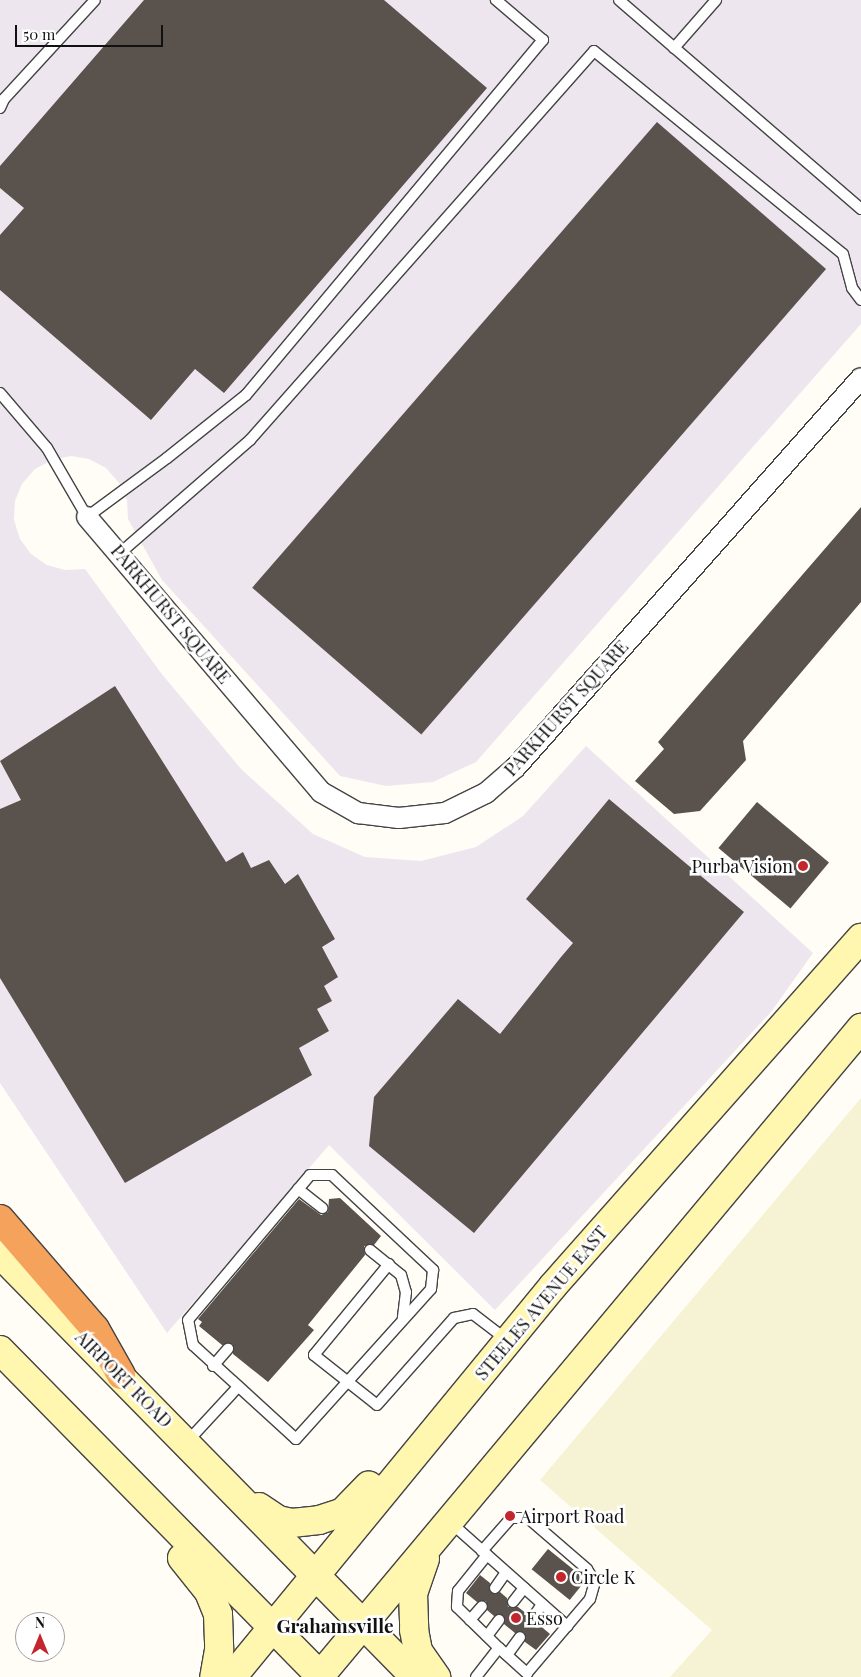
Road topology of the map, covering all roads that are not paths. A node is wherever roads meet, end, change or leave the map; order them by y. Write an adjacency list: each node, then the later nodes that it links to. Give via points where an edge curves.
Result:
1 (95, 0): 6 (lane, via 4,99)
2 (496, 0): 11 (lane, via 543,40 246,395)
3 (619, 0): 5 (lane)
4 (716, 0): 5 (lane)
5 (674, 48): 7 (lane)
6 (0, 108)
7 (861, 209)
8 (861, 300): 12 (lane, via 852,288 843,254 594,51 250,440)
9 (861, 378): 12 (street, PARKHURST SQUARE, via 515,768 486,793 445,813 399,818 358,813 321,792)
10 (0, 393): 11 (lane, via 48,448)
11 (87, 517): 12 (street, PARKHURST SQUARE)
12 (119, 554)
13 (861, 938): 22 (main road, STEELES AVENUE EAST)
14 (861, 1028): 33 (main road)
15 (298, 1188): 16 (lane); 21 (lane, via 310,1175 332,1175 433,1270 431,1289); 25 (lane, via 188,1320 193,1344)
16 (322, 1208)
17 (0, 1219): 26 (highway, via 95,1329)
18 (370, 1250): 20 (lane)
19 (0, 1254): 26 (main road, AIRPORT ROAD)
20 (389, 1264): 21 (lane, via 401,1275 406,1292); 27 (lane, via 314,1355)
21 (404, 1318): 27 (lane)
22 (508, 1341): 27 (lane, via 473,1314 454,1318 377,1405); 30 (main road, STEELES AVENUE EAST)
23 (0, 1350): 31 (main road)
24 (228, 1350): 25 (lane)
25 (212, 1366): 28 (lane)
26 (121, 1375): 29 (main road, AIRPORT ROAD)
27 (350, 1382): 28 (lane, via 296,1439)
28 (237, 1388): 29 (lane)
29 (187, 1442): 32 (main road, AIRPORT ROAD)
30 (416, 1454): 32 (main road, via 387,1464 353,1504 342,1512 319,1520 278,1520); 36 (main road, STEELES AVENUE EAST)
31 (117, 1470): 47 (main road); 52 (main road, via 128,1502 197,1574 209,1592 218,1614 219,1650)
32 (226, 1482): 36 (main road, AIRPORT ROAD)
33 (442, 1529): 34 (lane); 45 (main road); 56 (main road, via 419,1574 412,1607 418,1651)
34 (484, 1553): 35 (lane); 43 (lane, via 458,1591 457,1607); 46 (lane, via 502,1524 519,1516 528,1518 587,1569 593,1576 594,1591)
35 (506, 1572): 37 (lane); 38 (lane)
36 (316, 1574): 45 (main road, AIRPORT ROAD); 47 (main road, STEELES AVENUE EAST)
37 (495, 1588)
38 (524, 1588): 39 (lane); 40 (lane)
39 (512, 1602)
40 (542, 1604): 42 (lane); 46 (lane)
41 (482, 1606): 43 (lane)
42 (532, 1619)
43 (470, 1620): 48 (lane)
44 (499, 1620): 48 (lane)
45 (364, 1624): 54 (main road); 55 (main road, AIRPORT ROAD)
46 (567, 1626): 51 (lane, via 527,1673)
47 (273, 1628): 53 (main road, STEELES AVENUE EAST); 54 (main road)
48 (487, 1636): 50 (lane)
49 (520, 1637): 51 (lane)
50 (498, 1648): 51 (lane); 57 (lane)
51 (507, 1655)
52 (214, 1677)
53 (232, 1677)
54 (320, 1677)
55 (415, 1677)
56 (436, 1677)
57 (476, 1677)

